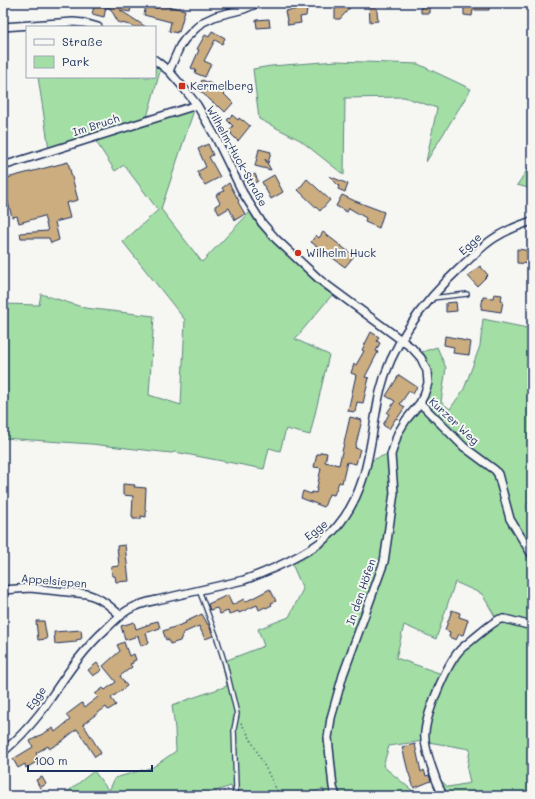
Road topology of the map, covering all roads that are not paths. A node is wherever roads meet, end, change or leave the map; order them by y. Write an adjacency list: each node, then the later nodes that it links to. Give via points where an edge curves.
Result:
1 (254, 3): 2 (street)
2 (259, 3): 6 (street, via 203,22 180,46)
3 (94, 26): 4 (street, via 73,22)
4 (3, 27)
5 (156, 61): 6 (street, Wilhelm-Huck-Straße)
6 (169, 71): 7 (street, Wilhelm-Huck-Straße)
7 (197, 105): 8 (street, Im Bruch); 12 (street, Wilhelm-Huck-Straße, via 243,193 262,223 320,280)
8 (3, 166)
9 (532, 221): 11 (street, Egge, via 492,239)
10 (467, 294): 11 (lane)
11 (431, 298): 12 (street, Egge)
12 (401, 339): 13 (street, In den Höfen, via 421,358 427,371 428,382); 16 (street, Egge, via 383,380 364,475 353,504 338,526 322,542 274,569 244,580)
13 (420, 403): 14 (street, Kurzer Weg, via 464,447 498,474 510,520); 21 (street, In den Höfen, via 398,433 391,455 394,493 384,562 343,675 331,718 328,738 332,787)
14 (532, 553)
15 (3, 590): 17 (street, Appelsiepen, via 30,588 87,594 102,600)
16 (199, 590): 17 (street, Egge, via 144,603); 20 (lane, via 225,664 237,714 234,729)
17 (121, 616): 19 (street, Egge, via 84,652 40,713)
18 (532, 626): 22 (street, via 500,619 460,650 453,659 443,678 424,732 426,748)
19 (3, 752)
20 (234, 796)
21 (336, 796)
22 (442, 796)

